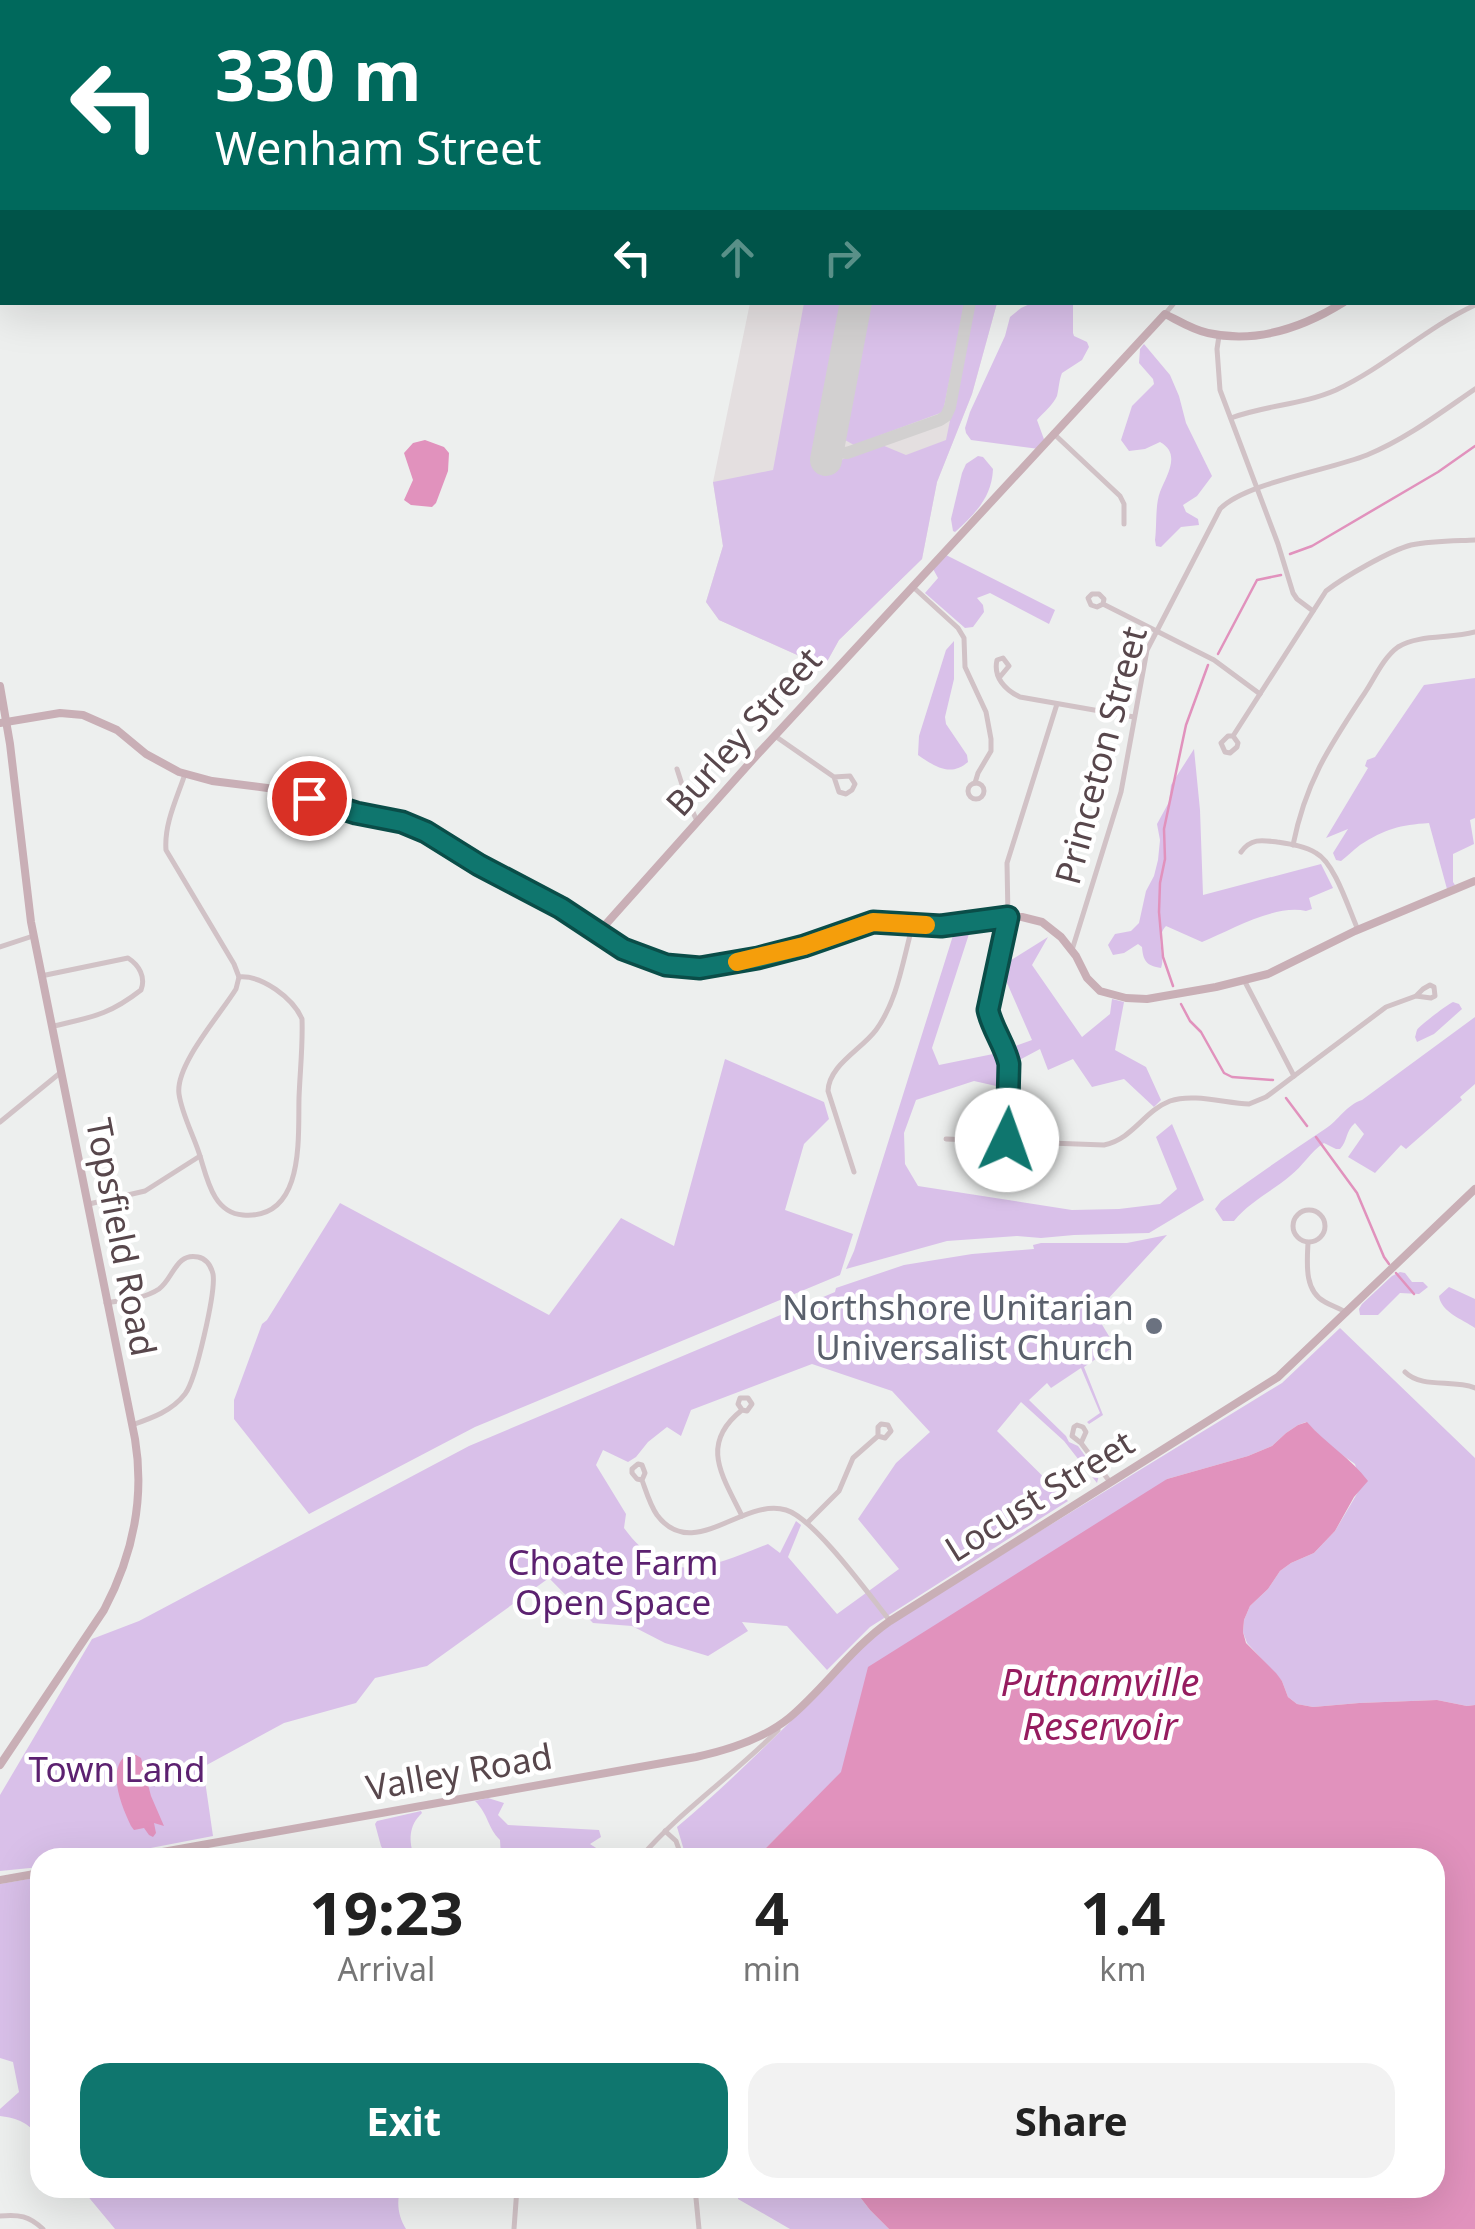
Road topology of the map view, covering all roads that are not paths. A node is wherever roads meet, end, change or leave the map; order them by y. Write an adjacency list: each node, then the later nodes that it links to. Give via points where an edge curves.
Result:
1 (1173, 305): 4 (street)
2 (1339, 305): 5 (main road, via 1288,330)
3 (1475, 305): 7 (street, via 1333,391)
4 (1165, 314): 5 (main road); 8 (main road, Burley Street)
5 (1220, 335): 7 (street, via 1218,380)
6 (1475, 389): 9 (street, Princeton Street, via 1382,448)
7 (1230, 418): 9 (street)
8 (1053, 434): 10 (street, via 1120,496); 12 (main road, Burley Street)
9 (1258, 490): 14 (street, via 1293,594); 15 (street, Princeton Street, via 1220,509)
10 (1124, 524)
11 (1475, 540): 14 (street, via 1402,548 1337,583)
12 (912, 586): 23 (main road, Burley Street); 28 (street, via 964,638 964,667 991,739)
13 (1104, 604): 15 (street)
14 (1312, 610): 19 (street)
15 (1157, 630): 19 (street); 21 (street, Princeton Street)
16 (1475, 632): 30 (street, via 1404,645 1385,661 1317,769)
17 (999, 678): 20 (street, via 1010,692)
18 (0, 686): 22 (main road, Topsfield Road)
19 (1260, 694): 24 (street)
20 (1057, 704): 21 (street); 33 (street, via 1007,863)
21 (1134, 717): 39 (street, Princeton Street, via 1120,792)
22 (3, 723): 26 (main road, via 60,713 93,718); 37 (main road, Topsfield Road)
23 (776, 736): 27 (street); 29 (main road, Burley Street)
24 (1233, 736)
25 (677, 769): 29 (street)
26 (185, 774): 36 (main road, via 275,789 415,826); 41 (street, via 166,850)
27 (834, 777): 27 (street, via 850,776 854,788 842,794)
28 (975, 783)
29 (698, 822): 36 (main road, Burley Street)
30 (1292, 845): 31 (street, via 1255,840); 35 (street, via 1327,862)
31 (1242, 852)
32 (1475, 880): 35 (main road)
33 (1008, 917): 34 (main road); 39 (main road, via 1042,922); 49 (street, via 988,1010 1008,1056)
34 (912, 924): 36 (main road, via 873,922 795,949 692,968 650,961); 51 (street, via 886,1014 829,1078)
35 (1358, 930): 42 (main road)
36 (598, 933)
37 (34, 936): 38 (street); 40 (main road, Topsfield Road)
38 (0, 947)
39 (1072, 950): 42 (main road, via 1092,985 1127,999)
40 (41, 976): 44 (main road, Topsfield Road); 44 (street, via 128,958 143,980 141,990 113,1010)
41 (238, 978): 50 (street, via 180,1078 180,1099); 50 (street, via 259,980 290,1001 302,1019 295,1171 275,1207 234,1214 216,1198)
42 (1244, 980): 46 (street)
43 (1416, 996): 46 (street, via 1386,1007)
44 (51, 1027): 45 (main road, Topsfield Road)
45 (60, 1073): 47 (street); 53 (main road, Topsfield Road)
46 (1294, 1076): 49 (street, via 1249,1104 1170,1102 1113,1143)
47 (0, 1122)
48 (946, 1139): 49 (street)
49 (1007, 1140)
50 (200, 1156): 53 (street, via 145,1191)
51 (854, 1172)
52 (1475, 1189): 56 (main road, Locust Street)
53 (86, 1204): 55 (main road, Topsfield Road)
54 (1308, 1243): 54 (street, via 1325,1230 1322,1216 1309,1210 1293,1222 1294,1234); 56 (street, via 1314,1292)
55 (106, 1303): 60 (main road, Topsfield Road); 60 (street, via 155,1291 186,1258 206,1260 213,1274 192,1383 166,1411)
56 (1346, 1313): 64 (main road, Locust Street, via 1278,1377)
57 (1406, 1372): 58 (street, via 1420,1382)
58 (1475, 1388)
59 (742, 1410): 65 (street, via 721,1431 717,1453)
60 (132, 1425): 69 (main road, Topsfield Road, via 139,1490 117,1586)
61 (878, 1436): 66 (street)
62 (1082, 1443): 64 (street)
63 (642, 1480): 65 (street, via 656,1514 675,1529 702,1532)
64 (1110, 1482): 67 (main road, Locust Street)
65 (742, 1516): 66 (street, via 775,1508)
66 (806, 1523): 67 (street)
67 (890, 1621): 68 (main road, Locust Street)
68 (790, 1717): 70 (street, Locust Street); 71 (main road, Valley Road, via 748,1741 696,1757)
69 (0, 1765)
70 (666, 1831): 72 (street, Locust Street); 73 (street)
71 (185, 1848)
72 (650, 1848)
73 (678, 1848)
74 (30, 1875): 75 (main road)
75 (0, 1880)
76 (516, 2198): 80 (street)
77 (696, 2198): 81 (street)
78 (0, 2216): 79 (street, via 30,2218)
79 (43, 2229)
80 (514, 2229)
81 (699, 2229)

